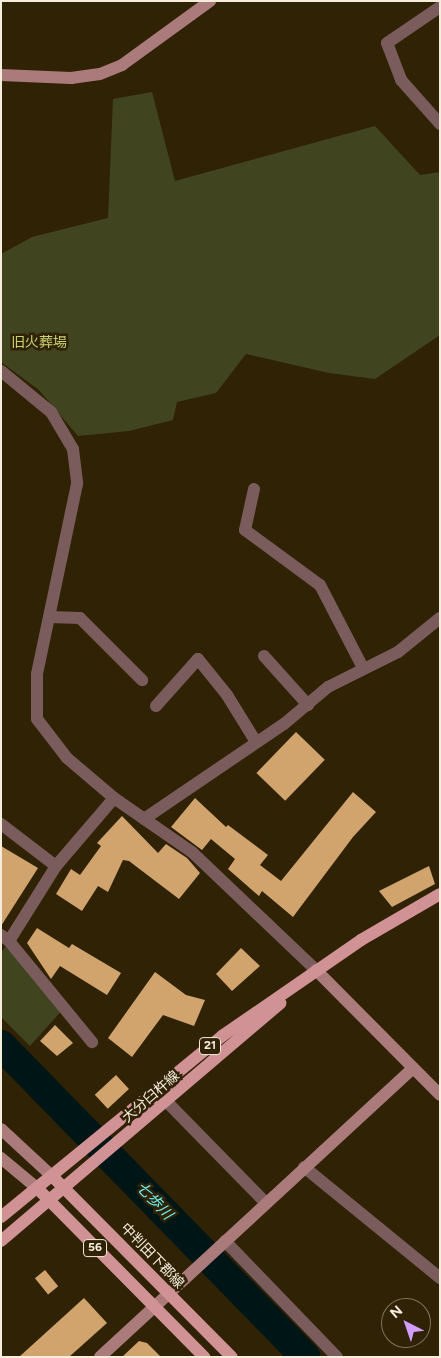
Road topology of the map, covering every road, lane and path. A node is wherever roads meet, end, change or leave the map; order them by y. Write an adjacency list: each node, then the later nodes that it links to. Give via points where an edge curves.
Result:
1 (210, 1): 3 (street, via 122,65 100,74 71,78)
2 (440, 7): 4 (street, via 387,43 401,80)
3 (1, 75)
4 (440, 124)
5 (1, 371): 7 (street, via 51,412 73,449 76,484)
6 (254, 489): 10 (street, via 245,530 320,586)
7 (49, 617): 11 (street, via 80,618); 15 (street, via 37,674 37,719 67,758)
8 (440, 618): 10 (street, via 398,652)
9 (264, 656): 12 (street)
10 (363, 668): 12 (street, via 328,687)
11 (142, 680)
12 (308, 705): 14 (street)
13 (156, 706): 14 (street, via 198,659 227,695)
14 (256, 742): 16 (street)
15 (114, 798): 16 (street); 18 (street)
16 (144, 819): 21 (street, via 192,852)
17 (1, 824): 18 (street)
18 (56, 866): 20 (street)
19 (440, 894): 21 (main road, 大分臼杵線 / 21, via 377,929)
20 (5, 938): 22 (street)
21 (316, 970): 23 (street); 25 (main road, 大分臼杵線 / 21); 29 (main road, 大分臼杵線 / 21, via 222,1036)
22 (92, 1042)
23 (413, 1068): 24 (street); 28 (street)
24 (440, 1095)
25 (167, 1102): 31 (main road, 大分臼杵線 / 21); 33 (street)
26 (1, 1129): 29 (street)
27 (1, 1158): 30 (street)
28 (304, 1167): 33 (street); 37 (street)
29 (52, 1176): 30 (main road, 大分臼杵線 / 21); 31 (main road, 中判田下郡線 / 56)
30 (37, 1188): 32 (main road, 56); 34 (main road, 大分臼杵線 / 21)
31 (66, 1189): 32 (main road, 大分臼杵線 / 21); 38 (main road, 中判田下郡線 / 56)
32 (51, 1202): 35 (main road, 大分臼杵線 / 21); 39 (main road, 56)
33 (266, 1203): 36 (street)
34 (1, 1217)
35 (1, 1241)
36 (223, 1243): 38 (street); 43 (street)
37 (440, 1278)
38 (168, 1294): 39 (street); 42 (main road, 中判田下郡線 / 56)
39 (154, 1307): 40 (street); 41 (main road, 56)
40 (100, 1357)
41 (204, 1357)
42 (232, 1357)
43 (337, 1357)

